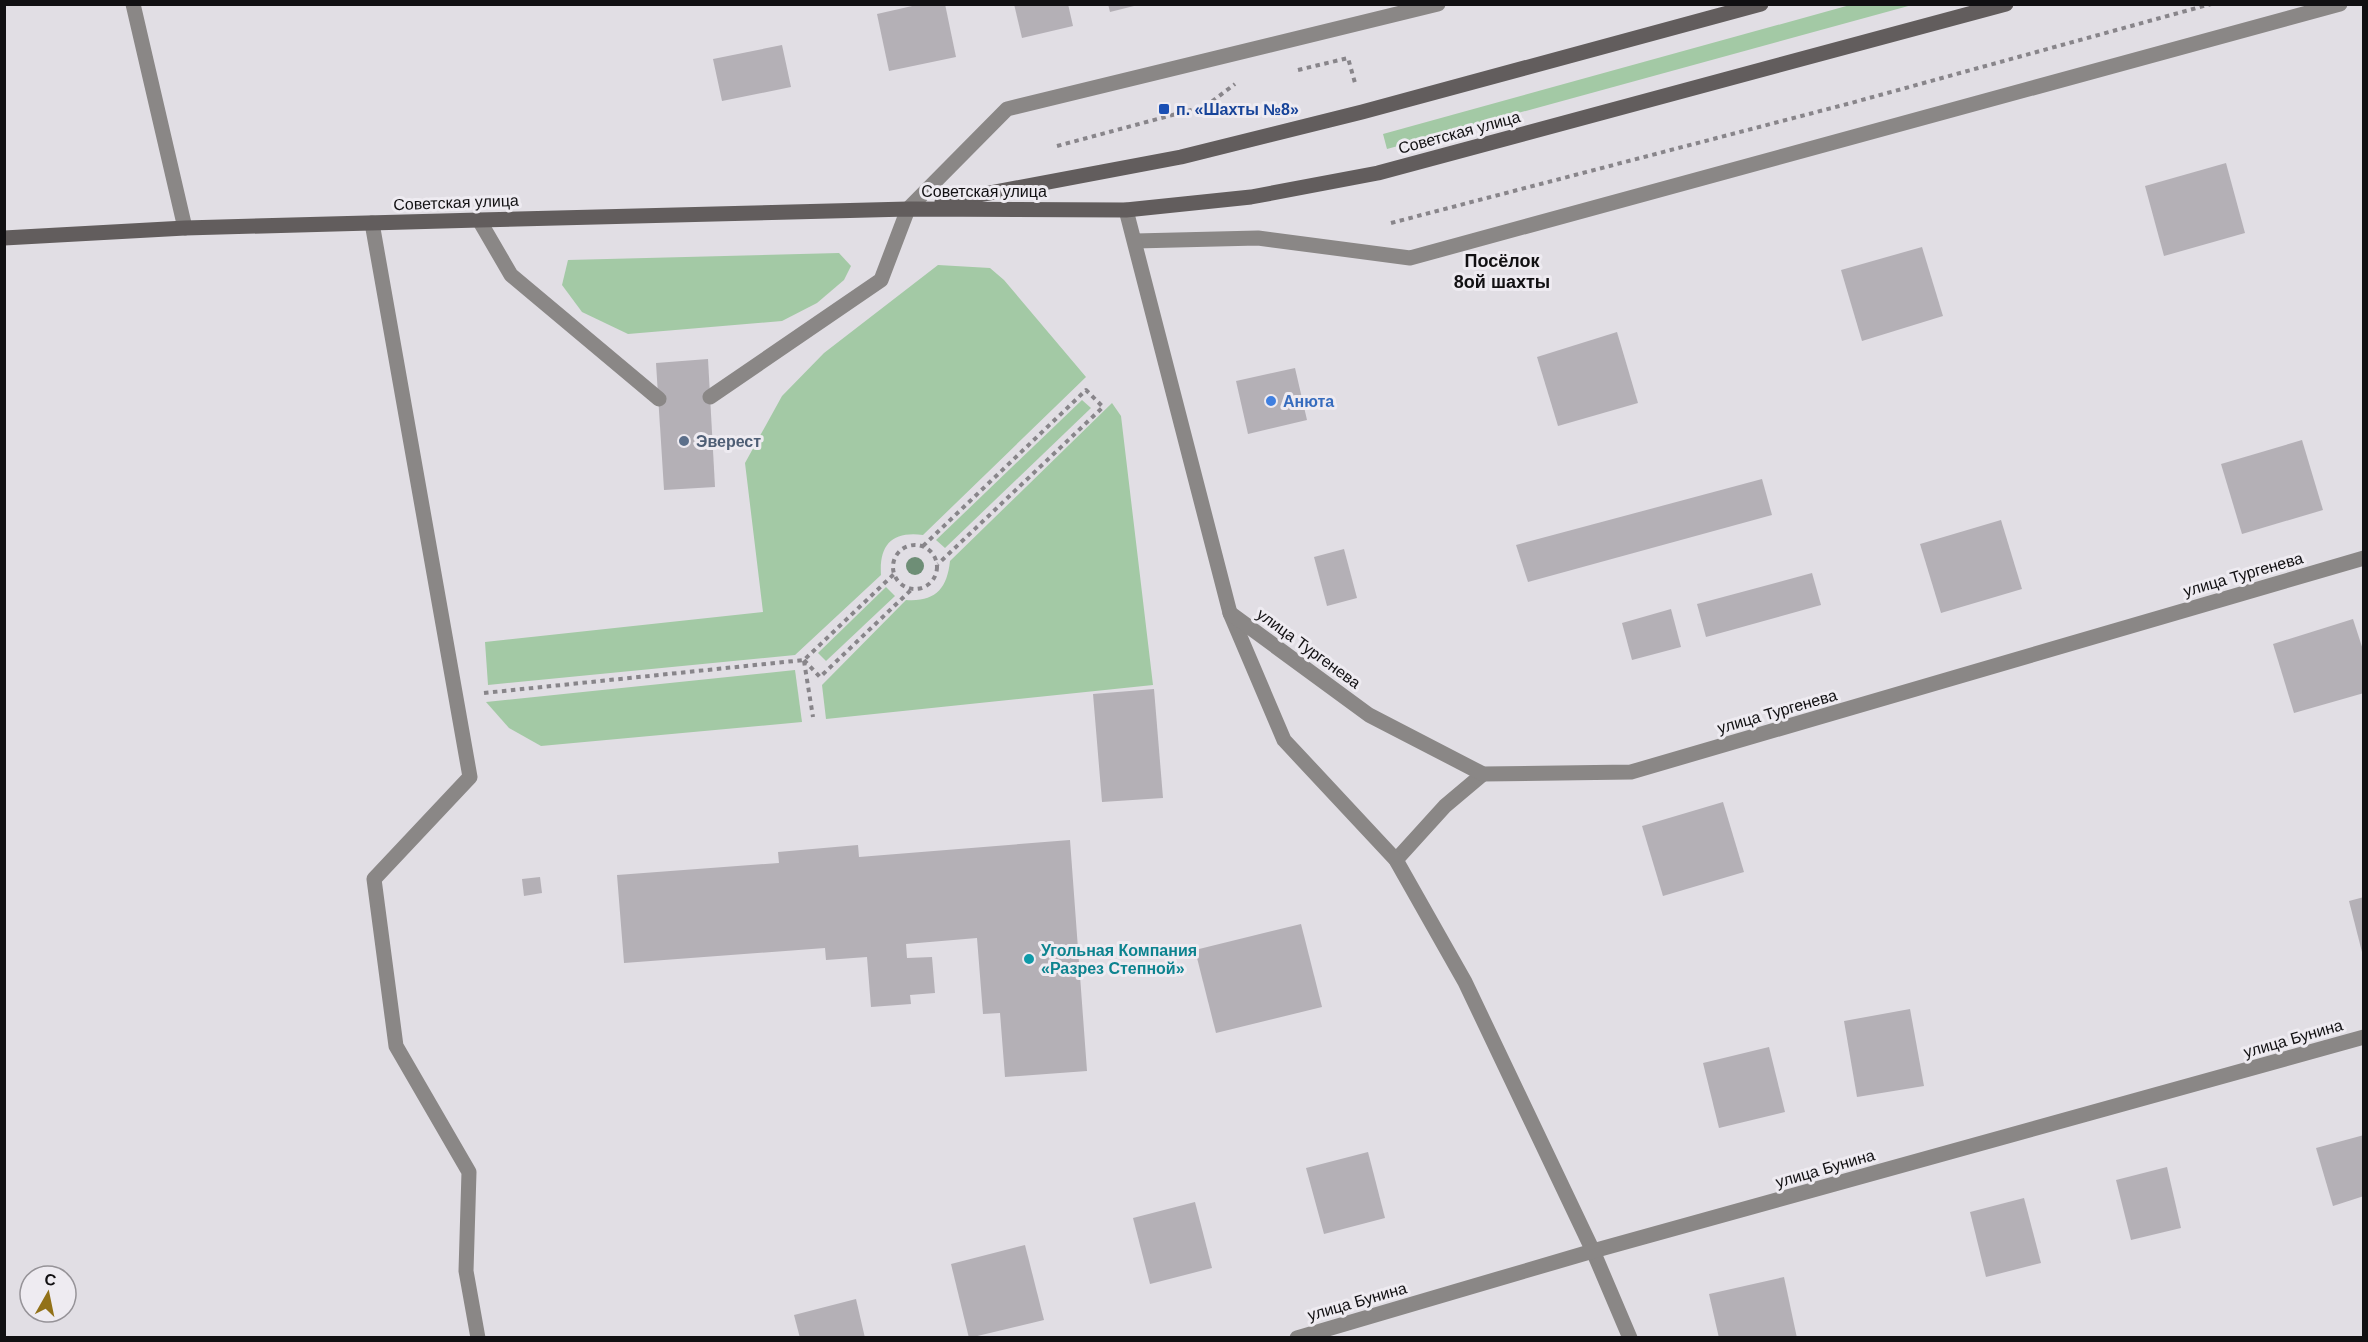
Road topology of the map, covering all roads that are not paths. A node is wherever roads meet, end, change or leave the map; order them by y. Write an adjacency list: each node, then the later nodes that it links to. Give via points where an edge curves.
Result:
1 (133, 4): 10 (street)
2 (1438, 4): 6 (street, via 1007,109)
3 (1761, 4): 6 (main road, Советская улица, via 1181,157)
4 (2006, 4): 7 (main road, Советская улица, via 1378,172 1251,197)
5 (2340, 4): 12 (street, via 1410,258 1258,238)
6 (908, 209): 7 (main road, Советская улица); 8 (main road, Советская улица); 13 (street, via 881,279)
7 (1126, 210): 12 (street)
8 (479, 220): 9 (main road, Советская улица); 14 (street, via 511,275)
9 (372, 223): 10 (main road, Советская улица); 21 (street, via 470,777 374,879 396,1046 469,1172 466,1270)
10 (184, 228): 11 (main road, Советская улица)
11 (4, 238)
12 (1135, 242): 16 (street)
13 (710, 397)
14 (658, 399)
15 (2364, 558): 17 (street, улица Тургенева, via 1631,772)
16 (1230, 613): 17 (street, улица Тургенева, via 1369,715); 18 (street, via 1284,740)
17 (1483, 774): 18 (street, via 1445,806)
18 (1396, 860): 20 (street, via 1465,982)
19 (2364, 1037): 20 (street, улица Бунина)
20 (1593, 1251): 22 (street, улица Бунина); 23 (street)
21 (478, 1338)
22 (1297, 1338)
23 (1630, 1338)

